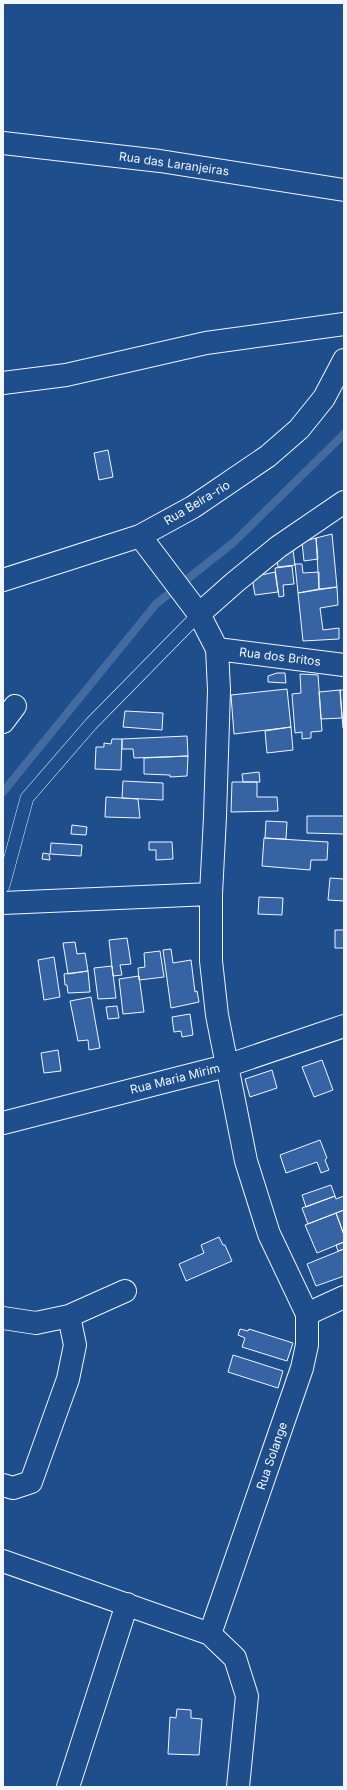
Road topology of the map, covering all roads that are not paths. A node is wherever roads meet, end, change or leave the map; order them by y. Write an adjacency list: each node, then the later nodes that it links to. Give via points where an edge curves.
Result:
1 (3, 144): 2 (street, Rua das Laranjeiras, via 160,161)
2 (344, 190)
3 (344, 324): 5 (street, via 206,343 66,375)
4 (344, 360): 7 (street, Rua Beira-rio, via 324,398 299,429 268,456 193,507)
5 (3, 383)
6 (344, 502): 9 (street)
7 (140, 536): 8 (street, Rua Beira-rio); 9 (street)
8 (3, 580)
9 (195, 609): 10 (street); 12 (lane, via 27,798)
10 (217, 649): 11 (street, Rua dos Britos); 13 (street, via 219,690)
11 (344, 665)
12 (3, 886)
13 (211, 894): 14 (street); 16 (street, via 211,961)
14 (3, 903)
15 (344, 1026): 16 (street, Rua Maria Mirim)
16 (226, 1066): 17 (street, Rua Maria Mirim); 20 (street, via 246,1161 269,1234)
17 (3, 1123)
18 (125, 1291): 21 (street)
19 (344, 1297): 20 (street)
20 (307, 1314): 26 (street, Rua Solange, via 307,1345 302,1368)
21 (69, 1316): 22 (street, via 36,1323); 23 (street, via 75,1345 68,1380 31,1482 13,1488)
22 (3, 1318)
23 (3, 1485)
24 (3, 1561): 25 (street)
25 (127, 1604): 26 (street); 27 (street)
26 (210, 1634): 28 (street, via 235,1658 247,1696)
27 (68, 1787)
28 (238, 1787)

